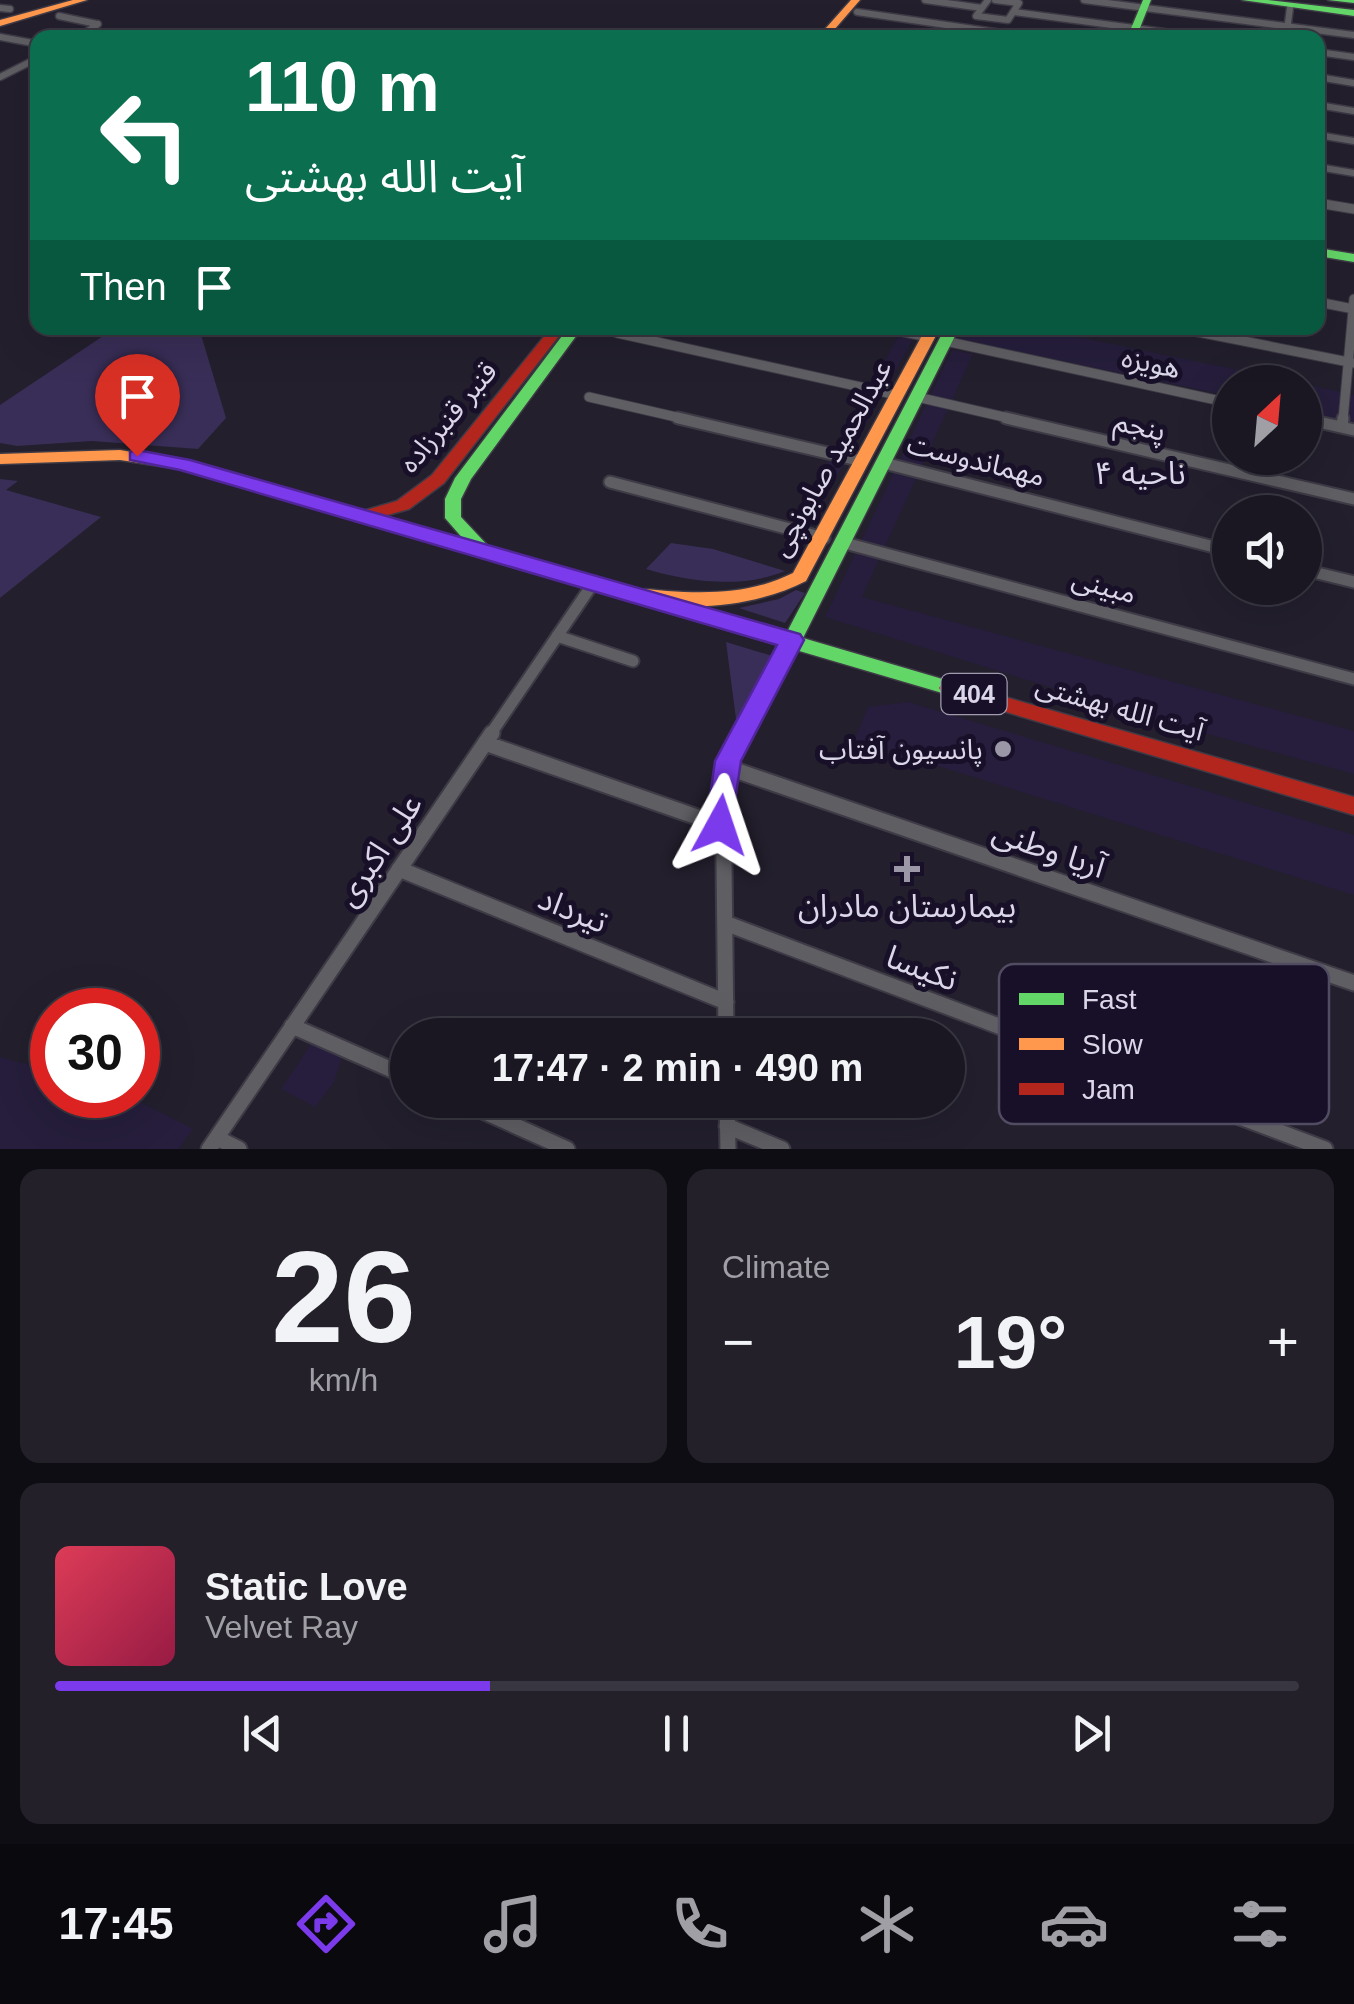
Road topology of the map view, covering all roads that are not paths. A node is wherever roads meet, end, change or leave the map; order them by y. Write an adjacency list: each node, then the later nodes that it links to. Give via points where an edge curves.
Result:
1 (83, 0): 18 (main road)
2 (98, 0): 13 (main road)
3 (925, 0): 14 (street)
4 (988, 0): 14 (street)
5 (999, 0): 16 (street, via 1019,3)
6 (1084, 0): 10 (street)
7 (1246, 0): 11 (main road)
8 (1354, 0): 11 (main road)
9 (860, 4): 22 (main road); 23 (street)
10 (1146, 4): 20 (street); 25 (main road)
11 (1333, 5): 17 (main road)
12 (0, 8): 18 (street)
13 (60, 8): 18 (main road); 21 (street, via 97,24)
14 (982, 8): 19 (street, via 976,16)
15 (1290, 8): 20 (street)
16 (1014, 12): 19 (street, via 1008,20); 24 (street)
17 (1354, 12)
18 (3, 16)
19 (992, 18): 23 (street)
20 (1288, 27): 26 (street); 27 (street)
21 (89, 30)
22 (836, 30)
23 (984, 30)
24 (1116, 30)
25 (1134, 30)
26 (1287, 30)
27 (1310, 30)
28 (1325, 32): 29 (street)
29 (1354, 36)
30 (0, 37): 31 (street)
31 (30, 43)
32 (1325, 53): 33 (street)
33 (1354, 57)
34 (30, 62): 36 (street)
35 (0, 69): 36 (street)
36 (12, 72): 37 (street)
37 (0, 77)
38 (1325, 79): 39 (street)
39 (1354, 83)
40 (1325, 106): 41 (street)
41 (1354, 110)
42 (1325, 136): 43 (street)
43 (1354, 141)
44 (1325, 168): 45 (street)
45 (1354, 172)
46 (1325, 204): 47 (street)
47 (1354, 209)
48 (1325, 249): 49 (main road)
49 (1354, 255)
50 (1354, 299): 52 (street)
51 (1325, 303): 52 (street)
52 (1354, 308): 60 (street)
53 (552, 335): 72 (main road, قنبر قنبرزاده, via 438,478 403,505)
54 (570, 335): 75 (main road, قنبر قنبرزاده, via 452,499 453,518)
55 (626, 335): 61 (street)
56 (939, 335): 61 (main road, عبدالحمید صابونچی)
57 (939, 335): 63 (main road, عبدالحمید صابونچی)
58 (948, 335): 64 (street, هویزه)
59 (1213, 335): 60 (street)
60 (1351, 363): 66 (street)
61 (897, 395): 68 (main road, عبدالحمید صابونچی)
62 (589, 397): 68 (street)
63 (917, 398): 69 (main road, عبدالحمید صابونچی); 71 (street, پنجم)
64 (1212, 399)
65 (1322, 423): 66 (street)
66 (1348, 429)
67 (0, 458): 72 (main road, آیت الله بهشتی / 404, via 152,458)
68 (862, 461): 73 (main road, عبدالحمید صابونچی)
69 (884, 463): 73 (main road, عبدالحمید صابونچی); 74 (street, مهماندوست)
70 (610, 482): 73 (street, مبینی)
71 (1354, 498)
72 (362, 517): 75 (main road, آیت الله بهشتی / 404)
73 (833, 540): 79 (main road, عبدالحمید صابونچی, via 782,588 728,597); 81 (main road, عبدالحمید صابونچی); 83 (street, مبینی)
74 (1212, 546)
75 (485, 552): 77 (main road, آیت الله بهشتی / 404)
76 (1322, 574): 78 (street)
77 (594, 582): 79 (main road, آیت الله بهشتی / 404); 80 (street, علی‌ اکبری)
78 (1354, 582)
79 (638, 596): 81 (main road, آیت الله بهشتی / 404)
80 (557, 636): 82 (street); 84 (street, علی‌ اکبری)
81 (792, 640): 85 (street); 86 (main road, آیت الله بهشتی / 404)
82 (634, 661)
83 (1354, 679)
84 (485, 743): 87 (street); 88 (street, علی‌ اکبری)
85 (726, 767): 87 (street); 90 (street, آریا وطنی)
86 (1354, 806)
87 (720, 825): 89 (street)
88 (399, 869): 93 (street, تیرداد); 95 (street, علی‌ اکبری)
89 (725, 923): 93 (street); 96 (street, نکیسا)
90 (1296, 964)
91 (1329, 975): 92 (street, آریا وطنی)
92 (1354, 984)
93 (726, 1002): 94 (street)
94 (726, 1018)
95 (292, 1026): 97 (street); 102 (street, علی‌ اکبری)
96 (999, 1026)
97 (390, 1070)
98 (498, 1118): 104 (street)
99 (728, 1118): 101 (street)
100 (1259, 1124): 107 (street, نکیسا)
101 (728, 1126): 105 (street); 106 (street)
102 (213, 1144): 103 (street)
103 (239, 1149)
104 (567, 1149)
105 (728, 1149)
106 (782, 1149)
107 (1325, 1149)

